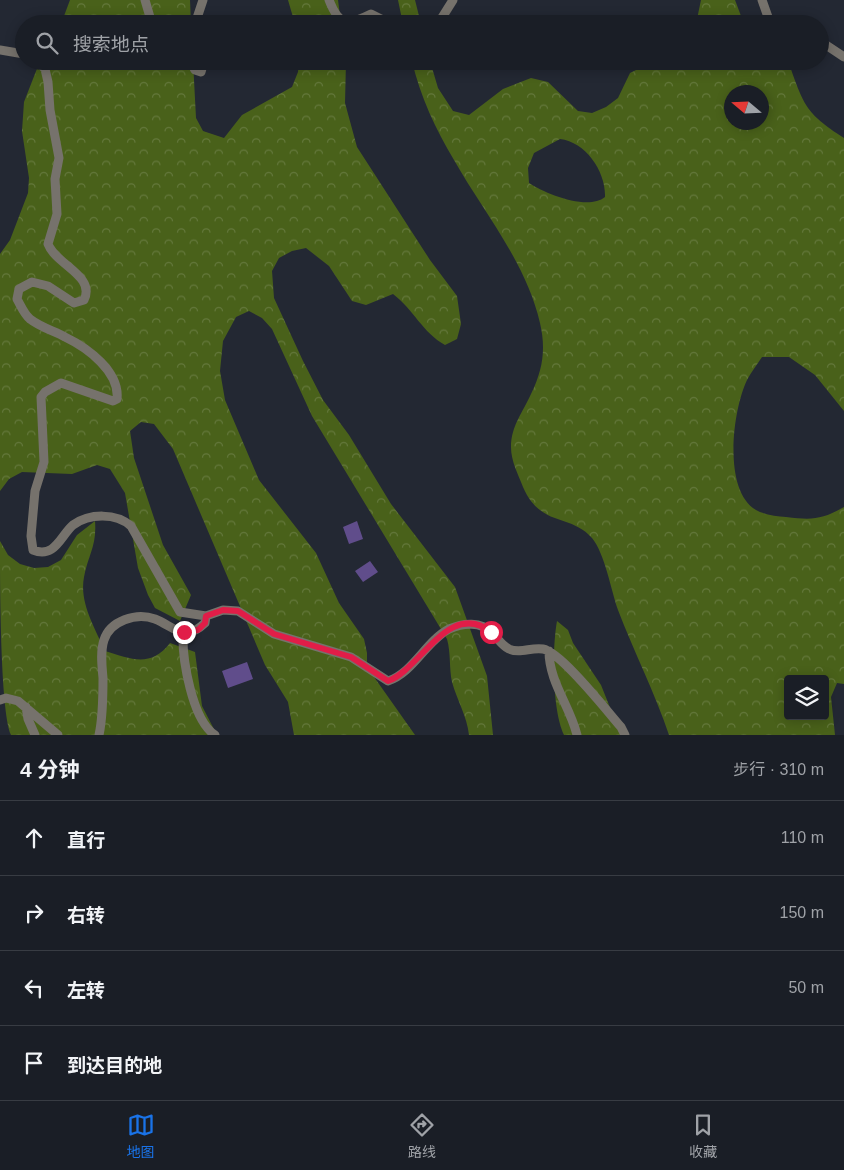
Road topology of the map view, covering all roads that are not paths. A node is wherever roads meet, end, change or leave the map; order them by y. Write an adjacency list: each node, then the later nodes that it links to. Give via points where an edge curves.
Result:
1 (145, 0): 6 (street)
2 (203, 0): 7 (street)
3 (328, 0): 8 (street)
4 (453, 0): 9 (street)
5 (762, 0): 10 (street)
6 (149, 15)
7 (198, 15)
8 (336, 15)
9 (444, 15)
10 (767, 15)
11 (829, 47): 14 (street)
12 (0, 50): 13 (street)
13 (15, 52)
14 (844, 56)
15 (45, 70): 16 (street, via 59,158 55,179 57,214 48,244 56,258 84,281 87,294 84,300 74,303 48,286 32,282 20,289 17,299 31,320 68,338 104,365 118,389 113,401 61,383 41,398 44,462 35,491 32,547 37,551 48,550 62,541 75,524 103,516 119,517 131,526 178,610 187,615)
16 (206, 616): 17 (street, via 205,623 198,630); 18 (street, via 223,610 238,611 274,634 351,657 388,681 401,675 444,633 464,624 486,628 513,650 542,648)
17 (184, 632): 23 (street, via 176,632 147,618 121,620 112,626 102,646); 24 (street, via 183,650 195,704 208,730)
18 (549, 651): 25 (street, via 553,678 574,721); 26 (street, via 586,686)
19 (0, 700): 20 (street, via 18,701)
20 (26, 707): 21 (street); 22 (street)
21 (35, 735)
22 (58, 735)
23 (99, 735)
24 (215, 735)
25 (577, 735)
26 (625, 735)

